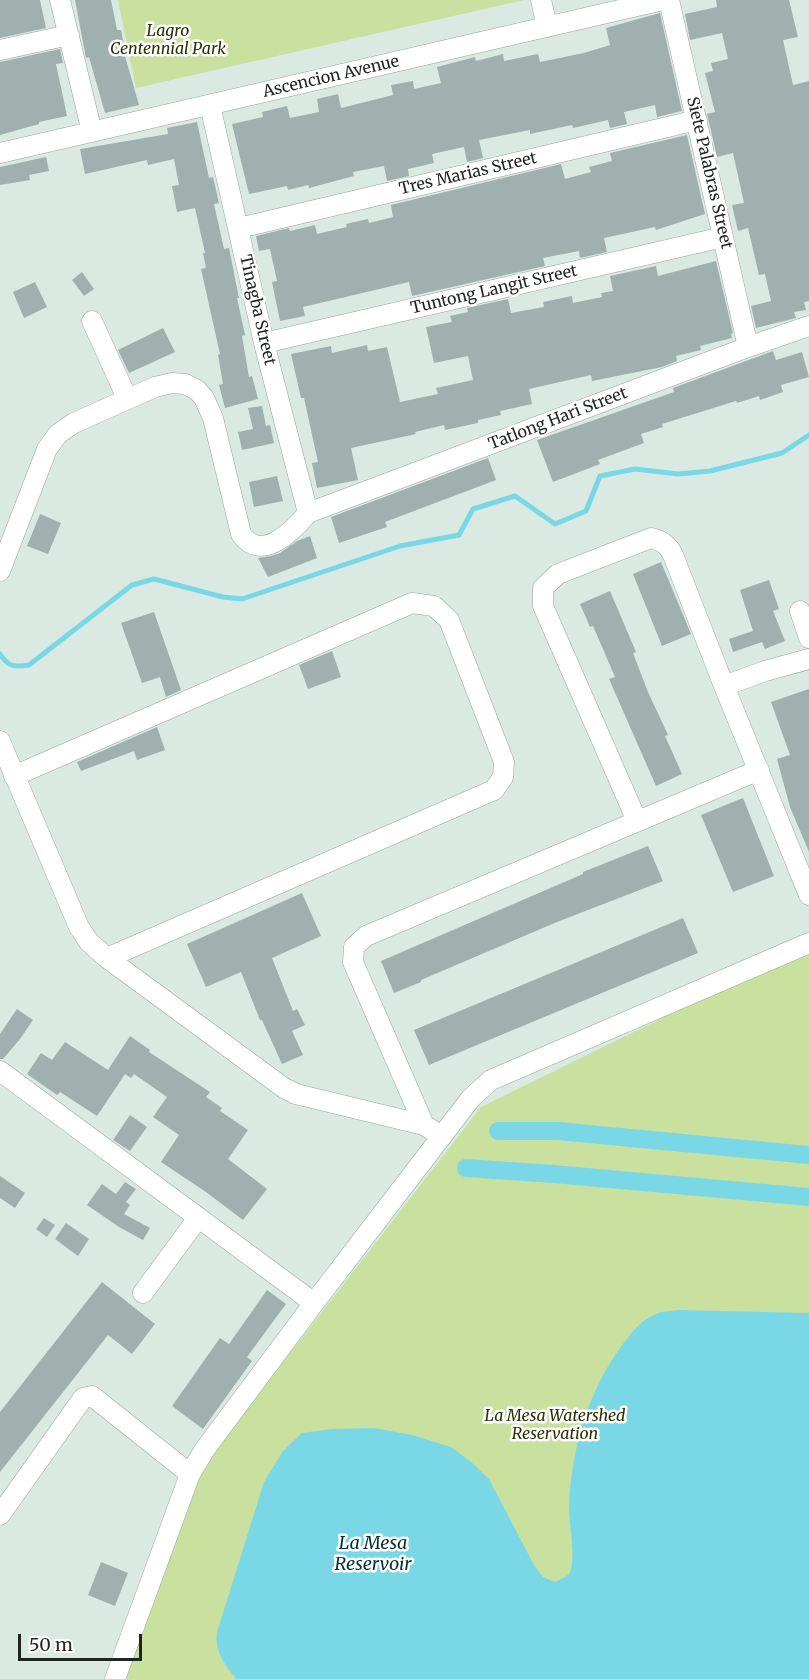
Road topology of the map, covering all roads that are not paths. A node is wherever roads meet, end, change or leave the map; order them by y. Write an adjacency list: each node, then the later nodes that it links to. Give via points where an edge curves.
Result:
1 (60, 0): 6 (street)
2 (541, 0): 5 (street)
3 (663, 0): 5 (street, Ascencion Avenue)
4 (669, 0): 9 (street, Siete Palabras Street)
5 (547, 27): 8 (street, Ascencion Avenue)
6 (69, 35): 7 (street); 10 (street)
7 (0, 50)
8 (210, 105): 10 (street, Ascencion Avenue); 12 (street, Tinagba Street)
9 (697, 120): 12 (street, Tres Marias Street); 13 (street, Siete Palabras Street)
10 (92, 132): 11 (street, Ascencion Avenue)
11 (0, 153)
12 (238, 228): 16 (street, Tinagba Street)
13 (723, 237): 16 (street, Tuntong Langit Street); 17 (street, Siete Palabras Street)
14 (92, 321): 18 (street)
15 (809, 326): 17 (street, Tatlong Hari Street)
16 (264, 344): 19 (street, Tinagba Street)
17 (748, 347): 19 (street, Tatlong Hari Street)
18 (127, 398): 19 (street, via 172,382 197,390 204,398 213,418 237,522 248,544 264,545 287,536); 20 (street, via 74,423 58,434 47,449)
19 (308, 513)
20 (0, 572)
21 (800, 611): 22 (street)
22 (809, 638)
23 (809, 659): 24 (street)
24 (724, 686): 26 (street); 28 (street, via 674,555 661,540 651,538 558,574 543,588 543,606)
25 (0, 741): 27 (street)
26 (759, 770): 28 (street); 29 (street)
27 (14, 776): 31 (street, via 79,927); 31 (street, via 412,603 434,606 449,620 504,762 503,777 494,790)
28 (637, 821): 33 (street, via 366,936 354,946 353,962)
29 (809, 896)
30 (809, 943): 34 (street, via 491,1080 471,1098)
31 (107, 958): 33 (street, via 284,1088)
32 (0, 1071): 35 (street)
33 (424, 1125): 34 (street)
34 (442, 1136): 37 (street)
35 (198, 1218): 36 (street); 37 (street)
36 (143, 1293)
37 (314, 1303): 38 (street)
38 (190, 1474): 39 (street, via 92,1396 87,1396); 40 (street)
39 (0, 1515)
40 (115, 1679)

